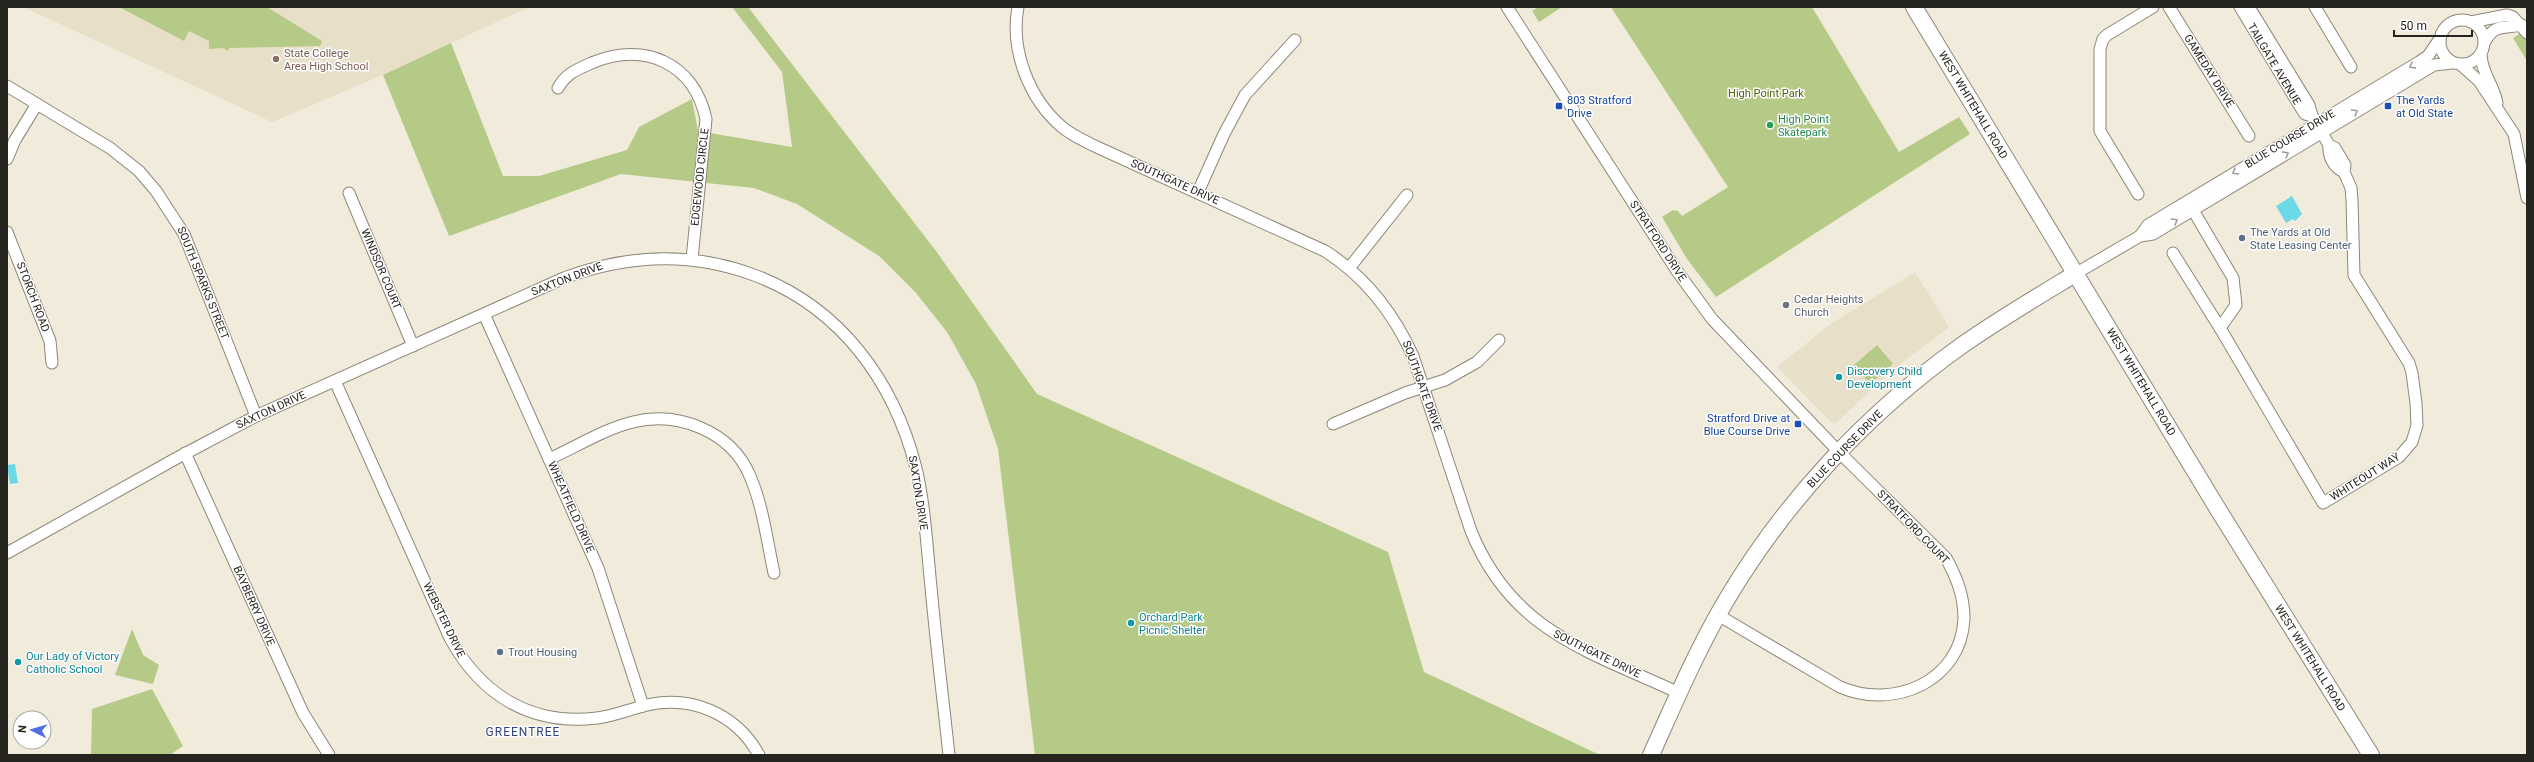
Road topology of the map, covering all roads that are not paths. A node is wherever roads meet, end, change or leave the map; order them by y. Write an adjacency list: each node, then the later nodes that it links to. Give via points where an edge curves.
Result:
1 (1018, 7): 24 (street, SOUTHGATE DRIVE, via 1018,47 1025,72 1036,96 1062,126 1077,138)
2 (1507, 7): 43 (street, STRATFORD DRIVE, via 1686,284 1712,319)
3 (1914, 7): 33 (main road, WEST WHITEHALL ROAD)
4 (2153, 7): 25 (street, via 2108,35 2103,39 2100,49 2100,130)
5 (2169, 7): 21 (street, GAMEDAY DRIVE)
6 (2240, 7): 20 (street, TAILGATE AVENUE, via 2301,108)
7 (2249, 7): 20 (street, TAILGATE AVENUE, via 2309,105)
8 (2315, 7): 15 (street)
9 (2471, 22): 10 (street, BLUE COURSE DRIVE, via 2503,15 2513,17); 12 (street, BLUE COURSE DRIVE, via 2457,20 2450,23 2445,27); 13 (street, via 2481,31)
10 (2524, 29): 13 (street, BLUE COURSE DRIVE, via 2496,28 2489,34)
11 (1295, 40): 24 (street, via 1245,95)
12 (2439, 40): 14 (street, via 2442,53); 20 (street, BLUE COURSE DRIVE, one-way to 20, via 2428,56 2420,62)
13 (2483, 48): 14 (street, BLUE COURSE DRIVE, via 2475,61); 19 (street, via 2483,68 2496,93)
14 (2456, 64): 19 (street, via 2472,73); 20 (street, BLUE COURSE DRIVE, one-way to 14, via 2434,65)
15 (2351, 67)
16 (7, 86): 18 (street, SOUTH SPARKS STREET)
17 (558, 88): 31 (street, EDGEWOOD CIRCLE, via 566,76 575,70 611,55 627,53 643,54 663,61 687,79 700,100 706,119)
18 (37, 104): 22 (street, via 15,140); 41 (street, SOUTH SPARKS STREET, via 122,157 156,191 172,212 184,234)
19 (2498, 107): 27 (street, via 2514,134)
20 (2317, 124): 28 (street, BLUE COURSE DRIVE); 35 (street, WHITEOUT WAY, via 2345,165 2344,172 2351,188 2354,275 2409,363 2412,373 2417,425 2416,434 2405,453 2323,503)
21 (2248, 136)
22 (7, 159)
23 (349, 192): 37 (street, WINDSOR COURT)
24 (1198, 192): 32 (street, SOUTHGATE DRIVE, via 1299,237)
25 (2138, 194)
26 (1407, 195): 32 (street, via 1361,246)
27 (2527, 198)
28 (2190, 206): 33 (street, BLUE COURSE DRIVE, via 2153,234 2140,236); 35 (street, via 2233,278 2236,305)
29 (7, 232): 38 (street, STORCH ROAD, via 50,341)
30 (2173, 253): 35 (street, WHITEOUT WAY)
31 (692, 259): 34 (street, SAXTON DRIVE, via 646,258 588,269); 53 (street, SAXTON DRIVE, via 732,267 767,280 822,314 843,331 873,367 896,408 916,470)
32 (1348, 265): 40 (street, SOUTHGATE DRIVE, via 1377,296 1404,335)
33 (2075, 274): 43 (main road, BLUE COURSE DRIVE, via 2007,315 1949,355 1884,408); 55 (main road, WEST WHITEHALL ROAD)
34 (484, 314): 37 (street, SAXTON DRIVE); 45 (street, WHEATFIELD DRIVE)
35 (2220, 328)
36 (1499, 340): 40 (street, via 1468,368)
37 (413, 346): 39 (street, SAXTON DRIVE)
38 (52, 363)
39 (335, 381): 41 (street, SAXTON DRIVE); 50 (street, WEBSTER DRIVE, via 450,638 460,656 485,686 517,706 550,717 597,718)
40 (1425, 388): 42 (street, via 1405,393); 49 (street, SOUTHGATE DRIVE, via 1471,531 1479,552 1499,583 1519,606 1558,637)
41 (256, 416): 44 (street, SAXTON DRIVE)
42 (1333, 424)
43 (1840, 452): 48 (main road, BLUE COURSE DRIVE, via 1786,514 1741,576); 48 (street, STRATFORD COURT, via 1946,558 1956,577 1962,598 1964,620 1959,641 1940,671 1909,691 1890,696 1854,693)
44 (185, 453): 46 (street, SAXTON DRIVE); 51 (street, BAYBERRY DRIVE, via 303,713)
45 (550, 459): 47 (street, via 632,422 662,419 705,429 733,450 750,475); 50 (street, WHEATFIELD DRIVE, via 598,568)
46 (7, 553)
47 (774, 573)
48 (1718, 614): 49 (main road, BLUE COURSE DRIVE)
49 (1679, 693): 54 (main road, BLUE COURSE DRIVE)
50 (643, 706): 52 (street, WEBSTER DRIVE, via 681,702 718,713 742,730)
51 (329, 755)
52 (759, 755)
53 (949, 755)
54 (1650, 755)
55 (2371, 755)

